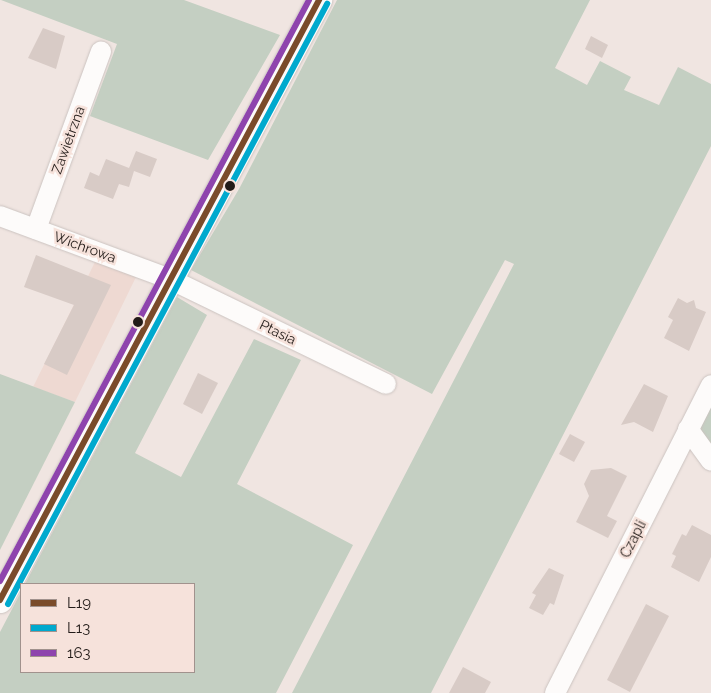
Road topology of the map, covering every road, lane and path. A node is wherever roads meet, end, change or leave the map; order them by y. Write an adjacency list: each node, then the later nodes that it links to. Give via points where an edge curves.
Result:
1 (319, 0): 5 (main road)
2 (101, 51): 4 (street, Zawietrzna)
3 (0, 216): 4 (street, Wichrowa)
4 (36, 229): 5 (street, Wichrowa)
5 (170, 279): 6 (street, Ptasia); 10 (main road)
6 (386, 384)
7 (711, 385): 8 (street, Czapli)
8 (688, 429): 9 (street); 11 (street, Czapli)
9 (711, 461)
10 (0, 600)
11 (555, 693)

